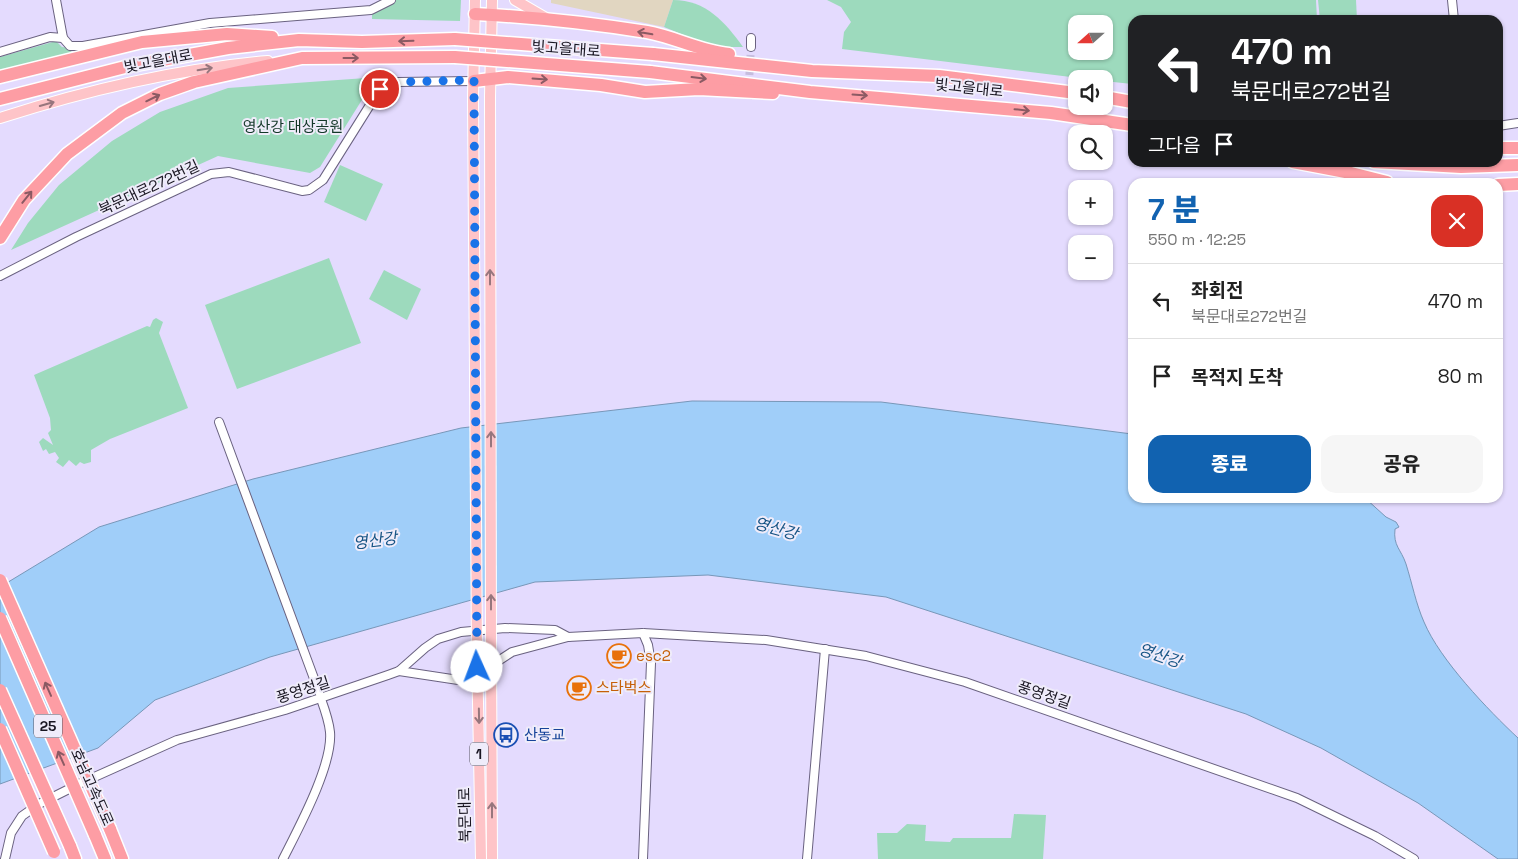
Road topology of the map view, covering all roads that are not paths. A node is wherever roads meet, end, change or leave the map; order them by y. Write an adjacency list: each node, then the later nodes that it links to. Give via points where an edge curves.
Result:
1 (56, 0): 11 (street)
2 (391, 0): 11 (street, via 371,10 210,23 83,46 70,46)
3 (475, 0): 7 (main road, 1)
4 (492, 0): 8 (main road, 1)
5 (515, 0): 10 (main road)
6 (1452, 0): 9 (street)
7 (474, 14): 8 (highway); 20 (main road, 1)
8 (492, 15): 10 (highway); 19 (main road, 1)
9 (1454, 15)
10 (550, 19): 17 (highway, one-way to 10, via 761,58 714,52 649,33)
11 (63, 38): 15 (street, via 50,37)
12 (751, 38): 14 (street)
13 (299, 40): 17 (highway, 빛고을대로, one-way to 13, bridge, via 455,39); 18 (highway, via 227,34 187,36 142,42); 23 (highway, 빛고을대로, via 173,57)
14 (751, 47)
15 (0, 52)
16 (302, 58): 21 (highway, 빛고을대로, one-way to 21, bridge, via 455,57 650,72); 26 (main road, 빛고을대로, one-way to 16, via 145,79 234,64); 38 (highway, one-way to 16, via 44,176 73,149 122,113 194,82)
17 (812, 70): 22 (highway, 빛고을대로, via 939,76)
18 (0, 77)
19 (491, 79): 20 (highway); 21 (highway, one-way to 21, via 508,77 557,81 645,92 699,89 756,94); 46 (main road, 북문대로 / 1, one-way to 19, bridge)
20 (474, 80): 39 (street, 북문대로272번길, via 398,82 380,89 323,180 309,190 302,191 229,172 211,174 76,236); 48 (main road, 북문대로 / 1, bridge)
21 (810, 92): 28 (highway, 빛고을대로, one-way to 28, via 1051,112)
22 (1068, 92)
23 (0, 99)
24 (1113, 99): 25 (highway)
25 (1128, 101)
26 (0, 118)
27 (1518, 123): 29 (street)
28 (1128, 124)
29 (1503, 125)
30 (1503, 148): 31 (highway)
31 (1518, 148)
32 (1518, 165): 33 (highway)
33 (1503, 166)
34 (1319, 167): 35 (highway)
35 (1371, 178)
36 (1518, 184): 37 (highway)
37 (1503, 185)
38 (0, 238)
39 (0, 276)
40 (219, 422): 50 (street)
41 (0, 580): 56 (highway, one-way to 41, bridge)
42 (0, 618): 55 (highway, 호남고속도로 / 25, one-way to 42, bridge)
43 (643, 633): 44 (street, 풍영정길); 45 (street, 풍영정길, via 766,640); 60 (street, via 651,663)
44 (568, 637): 46 (street, via 512,652); 47 (street, 풍영정길, via 555,630 537,629 461,632 438,639)
45 (824, 649): 61 (street); 62 (street, 풍영정길, via 882,659 965,682 1297,798 1385,841)
46 (492, 665): 59 (main road, 북문대로 / 1, one-way to 46)
47 (399, 671): 48 (street); 50 (street, 풍영정길)
48 (478, 683): 58 (main road, 북문대로 / 1, one-way to 58)
49 (0, 690): 54 (highway, 25, bridge)
50 (320, 695): 53 (street, 풍영정길, via 237,725 177,740 39,804 15,824); 57 (street, via 329,727 330,747 320,779)
51 (0, 729): 52 (highway, bridge)
52 (56, 855)
53 (5, 859)
54 (75, 859)
55 (105, 859)
56 (122, 859)
57 (282, 859)
58 (481, 859)
59 (492, 859)
60 (643, 859)
61 (806, 859)
62 (1414, 859)

